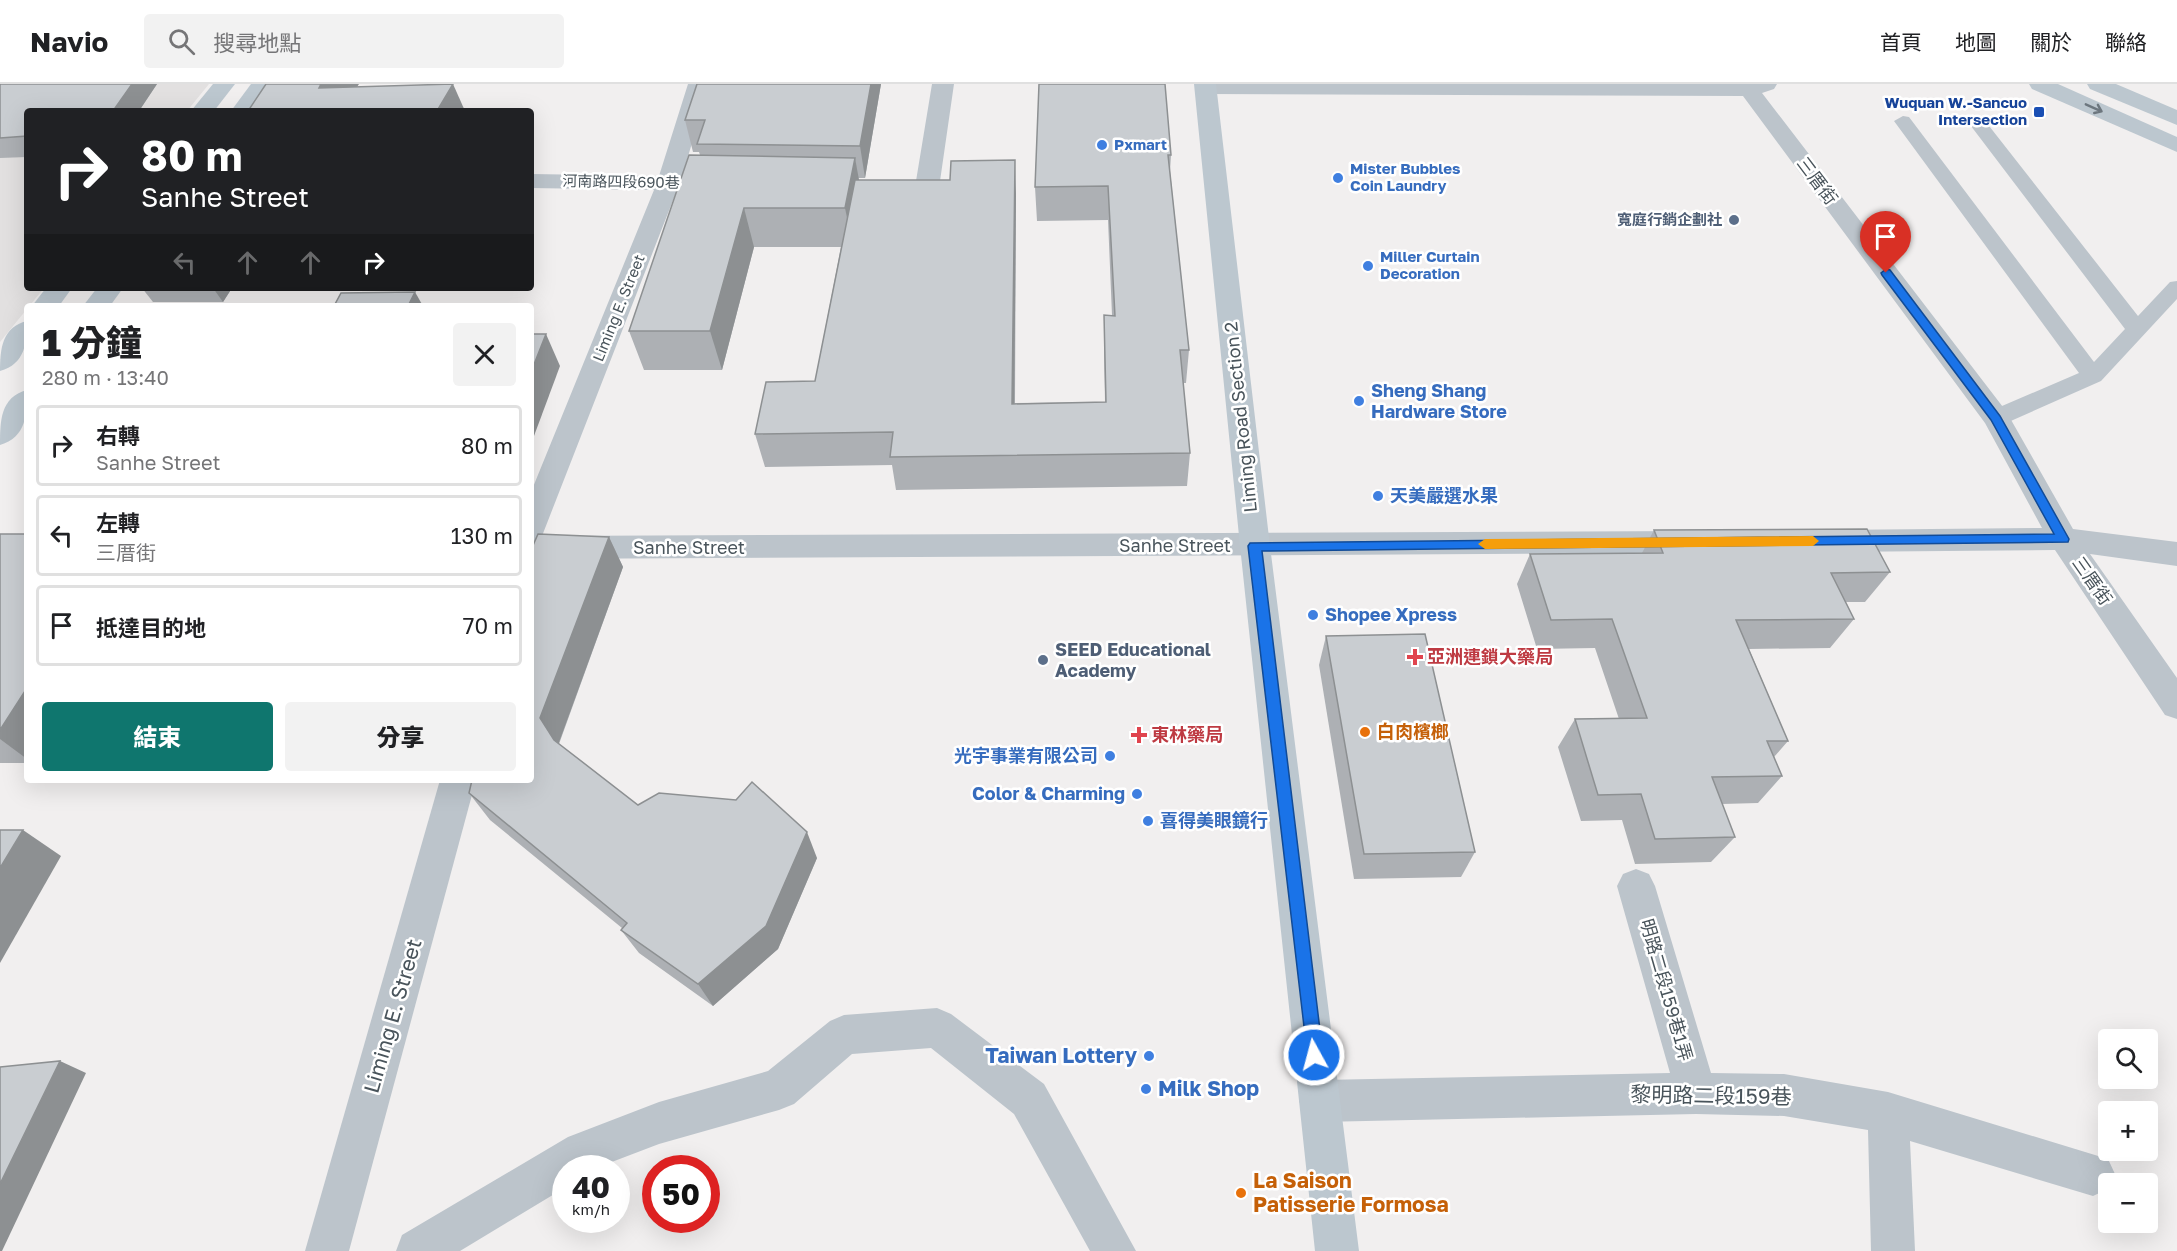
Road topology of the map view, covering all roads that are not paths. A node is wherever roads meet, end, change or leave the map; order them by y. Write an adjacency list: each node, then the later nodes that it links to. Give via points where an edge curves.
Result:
1 (224, 84): 9 (main road)
2 (262, 84): 10 (main road)
3 (699, 84): 16 (street, Liming E. Street)
4 (943, 84): 18 (street, via 927,188)
5 (2040, 84): 14 (main road, one-way to 14)
6 (2098, 84): 11 (main road)
7 (1206, 86): 8 (street); 35 (main road, Liming Road Section 2)
8 (1757, 87): 29 (street, 三厝街)
9 (204, 108)
10 (244, 108)
11 (2177, 118)
12 (1903, 121): 27 (lane)
13 (1980, 126): 24 (lane)
14 (2177, 144)
15 (534, 180): 16 (street, 河南路四段690巷)
16 (668, 183): 17 (street, 河南路四段690巷); 31 (street, Liming E. Street)
17 (750, 185)
18 (868, 187)
19 (2177, 287): 24 (lane)
20 (57, 291): 22 (main road)
21 (108, 291): 23 (main road)
22 (47, 303)
23 (98, 303)
24 (2137, 330): 27 (lane)
25 (24, 332): 26 (main road)
26 (0, 362)
27 (2093, 376): 29 (lane)
28 (24, 403): 30 (main road)
29 (1996, 418): 32 (street, 三厝街)
30 (0, 435)
31 (534, 521)
32 (2063, 539): 33 (street); 37 (street); 38 (street, 三厝街)
33 (1802, 541)
34 (1718, 542): 35 (street, Sanhe Street)
35 (1255, 546): 36 (street, Sanhe Street); 42 (main road, Liming Road Section 2)
36 (534, 548)
37 (2177, 554)
38 (2177, 705)
39 (458, 783): 45 (street, Liming E. Street)
40 (1636, 886): 41 (street, 明路二段159巷1弄)
41 (1696, 1093): 42 (street, 黎明路二段159巷); 43 (street, 黎明路二段159巷, via 1785,1095)
42 (1320, 1101): 48 (main road, Liming Road Section 2)
43 (1888, 1113): 44 (street, 黎明路二段159巷); 49 (street)
44 (2093, 1173)
45 (327, 1251)
46 (418, 1251): 47 (street, via 583,1152 659,1123 779,1089 844,1035 937,1028 1029,1099)
47 (1114, 1251)
48 (1337, 1251)
49 (1893, 1251)

